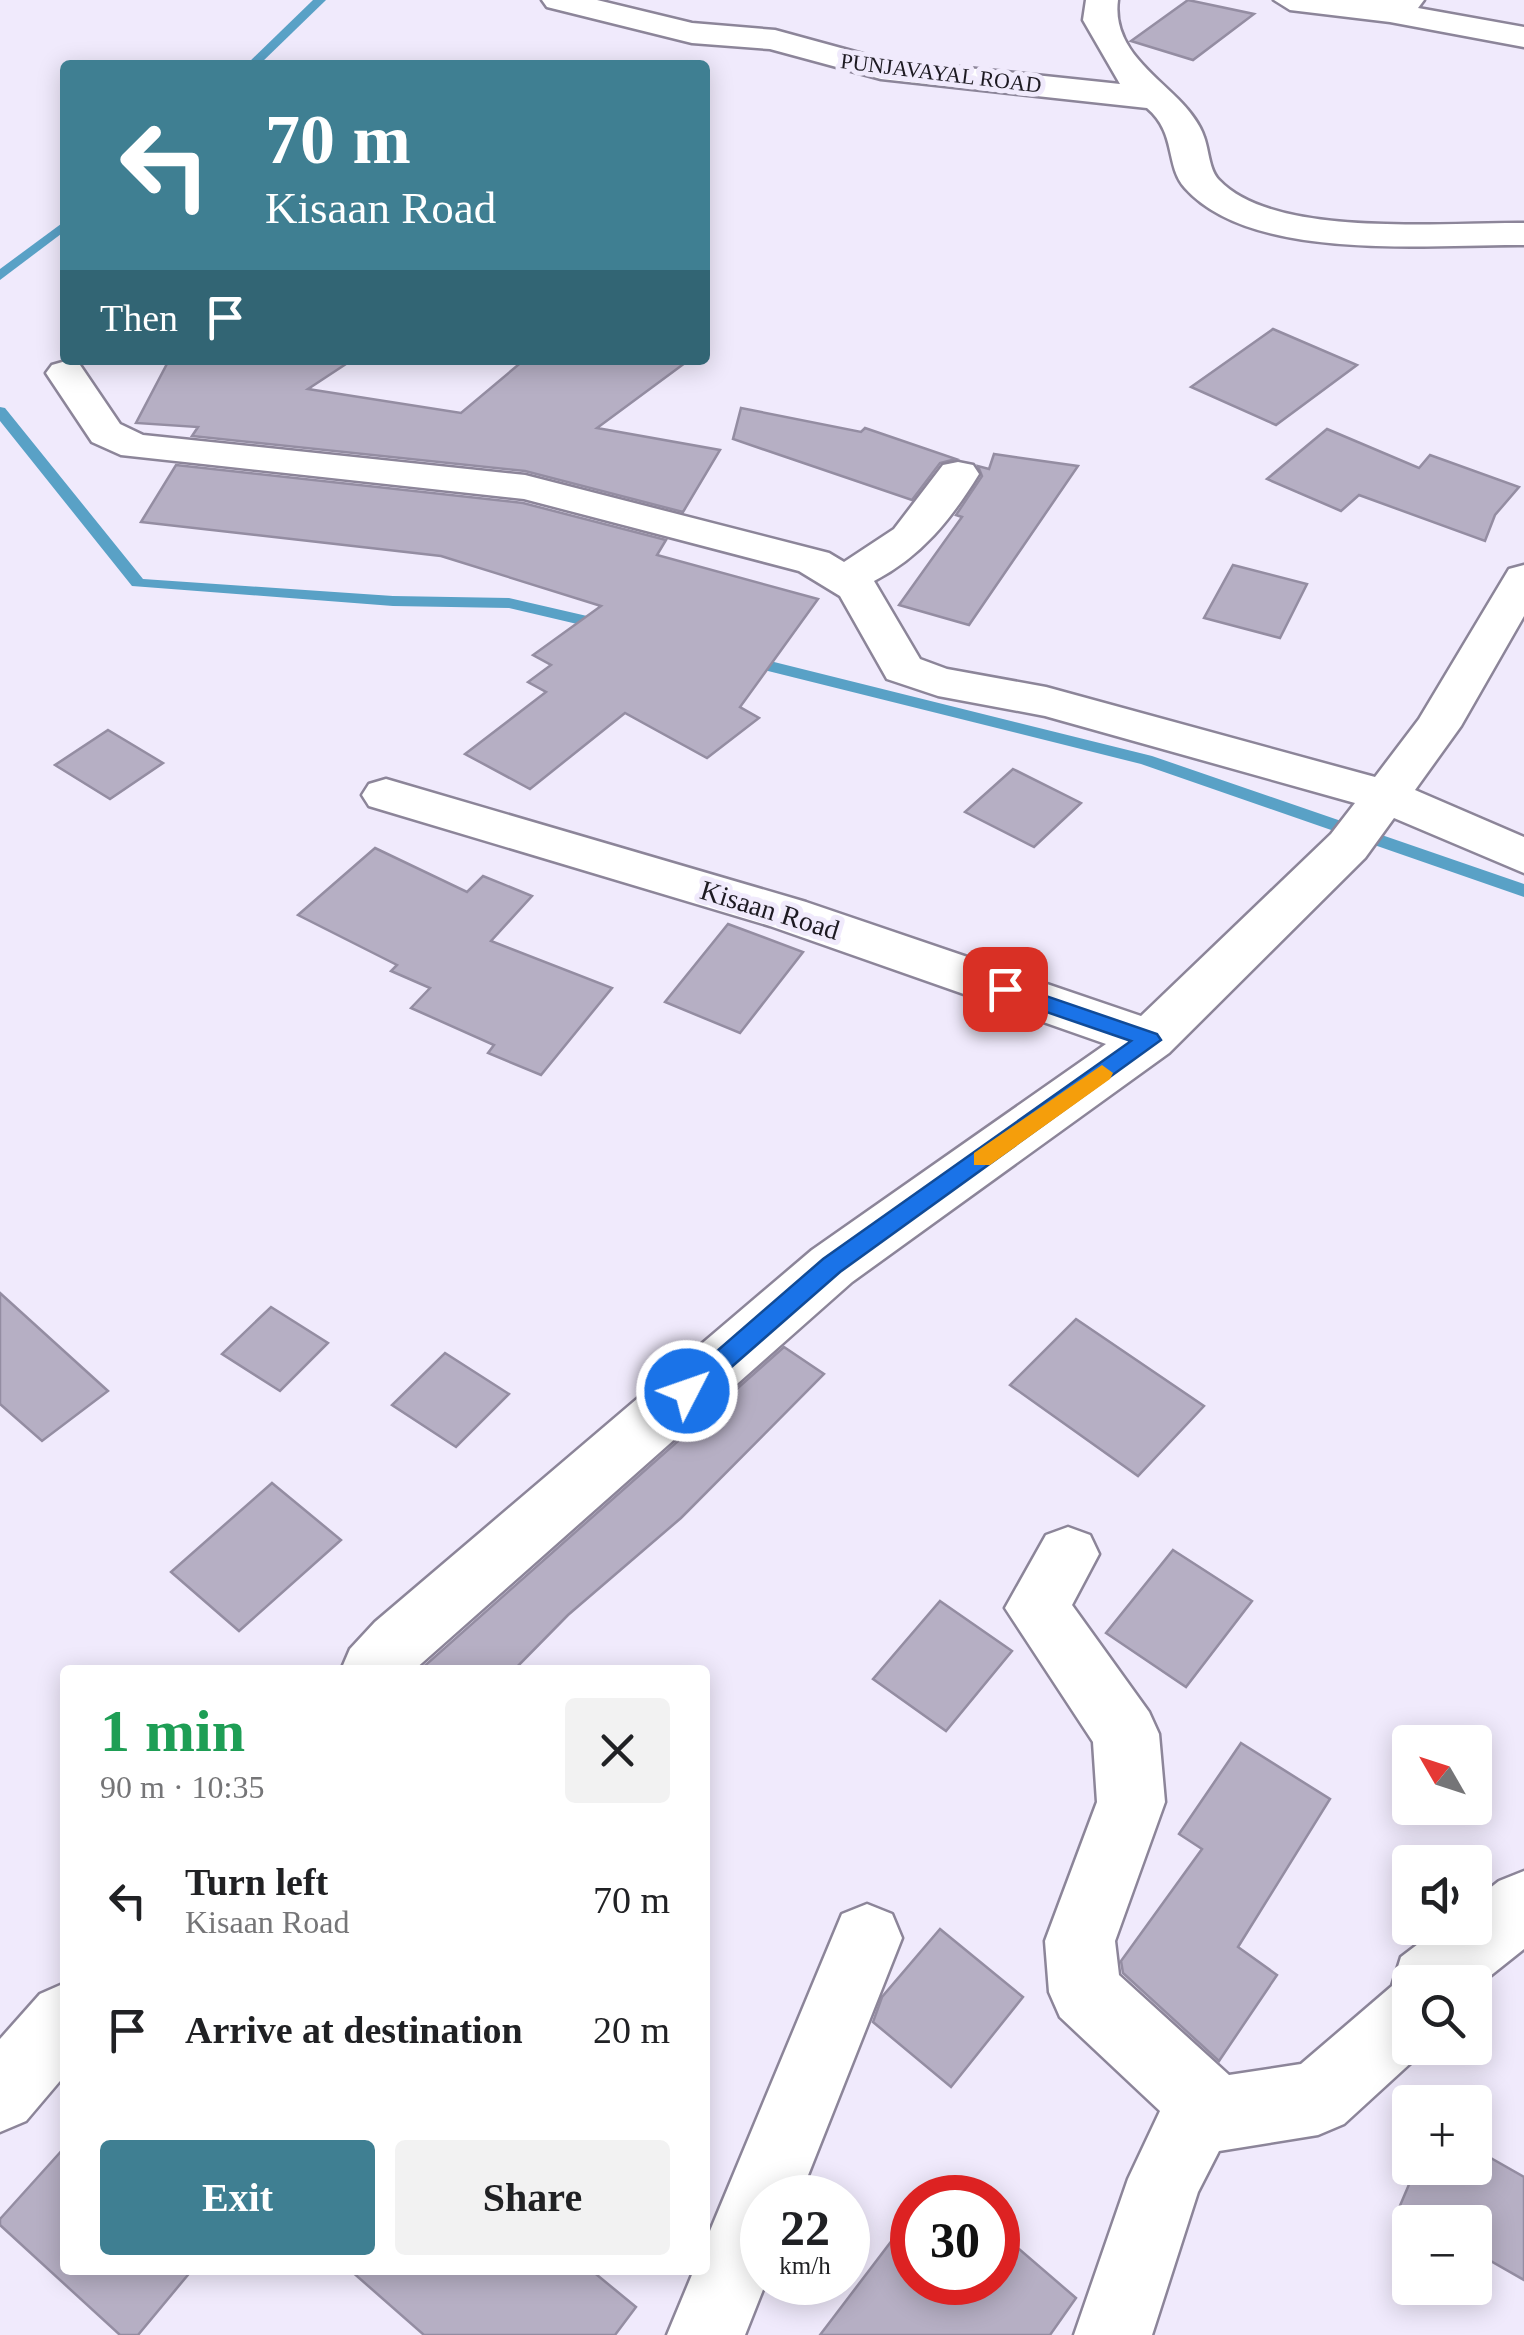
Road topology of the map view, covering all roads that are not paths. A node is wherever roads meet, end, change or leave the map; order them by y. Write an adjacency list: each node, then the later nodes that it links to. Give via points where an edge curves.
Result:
1 (558, 0): 6 (street, PUNJAVAYAL ROAD, via 692,33 775,40 881,69)
2 (1102, 0): 6 (street, via 1099,20 1129,75)
3 (1290, 0): 4 (street)
4 (1399, 6): 5 (street)
5 (1524, 36)
6 (1152, 98): 7 (street, via 1186,133 1198,180 1226,206 1261,222 1317,231)
7 (1524, 234)
8 (79, 365): 11 (street, via 106,433 134,446 525,486 814,562)
9 (958, 474): 11 (street, via 937,511 902,549)
10 (1524, 578): 13 (street, via 1438,726)
11 (842, 579): 13 (street, via 857,588 903,669 1179,737)
12 (386, 796): 15 (street, Kisaan Road, via 788,914)
13 (1370, 817): 14 (street); 15 (street)
14 (1524, 856)
15 (1150, 1040): 17 (street, via 832,1266)
16 (1068, 1554): 24 (street, via 1038,1608 1126,1734 1131,1802 1080,1941 1084,1992)
17 (377, 1665)
18 (1524, 1905): 20 (street)
19 (867, 1938): 25 (street)
20 (1448, 1965)
21 (60, 2025): 23 (street)
22 (1392, 2030): 24 (street, via 1318,2098)
23 (0, 2095)
24 (1217, 2114): 26 (street, via 1193,2124 1165,2179)
25 (706, 2335)
26 (1113, 2335)

